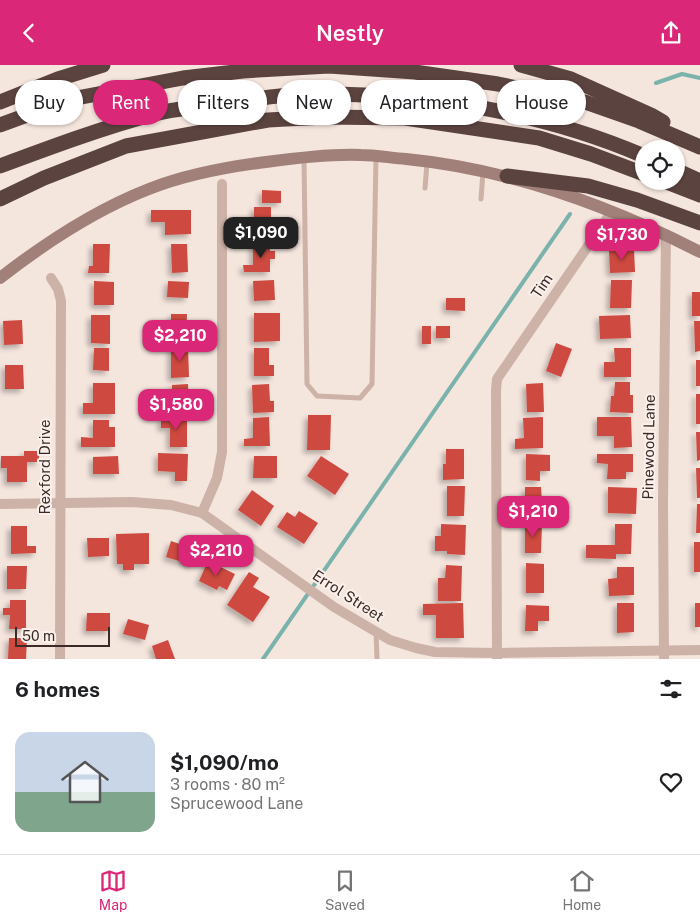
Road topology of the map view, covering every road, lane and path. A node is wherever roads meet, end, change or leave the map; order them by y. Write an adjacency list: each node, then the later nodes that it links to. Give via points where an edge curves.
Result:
1 (102, 65): 3 (highway)
2 (521, 65): 5 (highway, via 571,79 651,115)
3 (0, 102)
4 (0, 125): 5 (highway, via 71,99 183,78 329,66 415,72 498,84 585,102)
5 (700, 146)
6 (635, 152): 10 (highway, via 521,115 396,96 314,94 259,98 156,114 64,142)
7 (376, 156): 8 (main road); 8 (lane, via 372,383 360,398 316,395 307,384); 9 (main road)
8 (304, 157): 25 (main road, via 220,168 149,189 117,203)
9 (427, 161): 11 (main road); 17 (lane)
10 (0, 166)
11 (483, 170): 14 (main road); 21 (lane)
12 (635, 171): 20 (highway, via 539,138 405,117 324,117 268,120 126,146)
13 (685, 174): 15 (highway)
14 (507, 177): 22 (main road); 23 (highway, via 588,186)
15 (700, 181)
16 (222, 184): 32 (street, via 222,452 218,478)
17 (425, 188)
18 (685, 189): 19 (highway)
19 (700, 195)
20 (0, 199)
21 (481, 199)
22 (612, 211): 24 (main road); 36 (street, Tim, via 497,379)
23 (700, 223)
24 (666, 235): 26 (main road); 35 (street, Pinewood Lane)
25 (34, 252): 27 (main road); 28 (main road)
26 (700, 252)
27 (0, 268)
28 (0, 278)
29 (51, 278): 31 (street, Rexford Drive, via 61,301)
30 (0, 504): 31 (street, Errol Street)
31 (60, 504): 32 (street, Errol Street, via 132,502 171,505); 37 (street, Rexford Drive)
32 (202, 513): 33 (street, Errol Street, via 334,607)
33 (376, 631): 36 (street, Errol Street, via 390,640 435,652); 38 (lane)
34 (700, 650): 35 (street, Errol Street)
35 (664, 654): 36 (street, Errol Street)
36 (497, 656)
37 (60, 659)
38 (377, 659)

